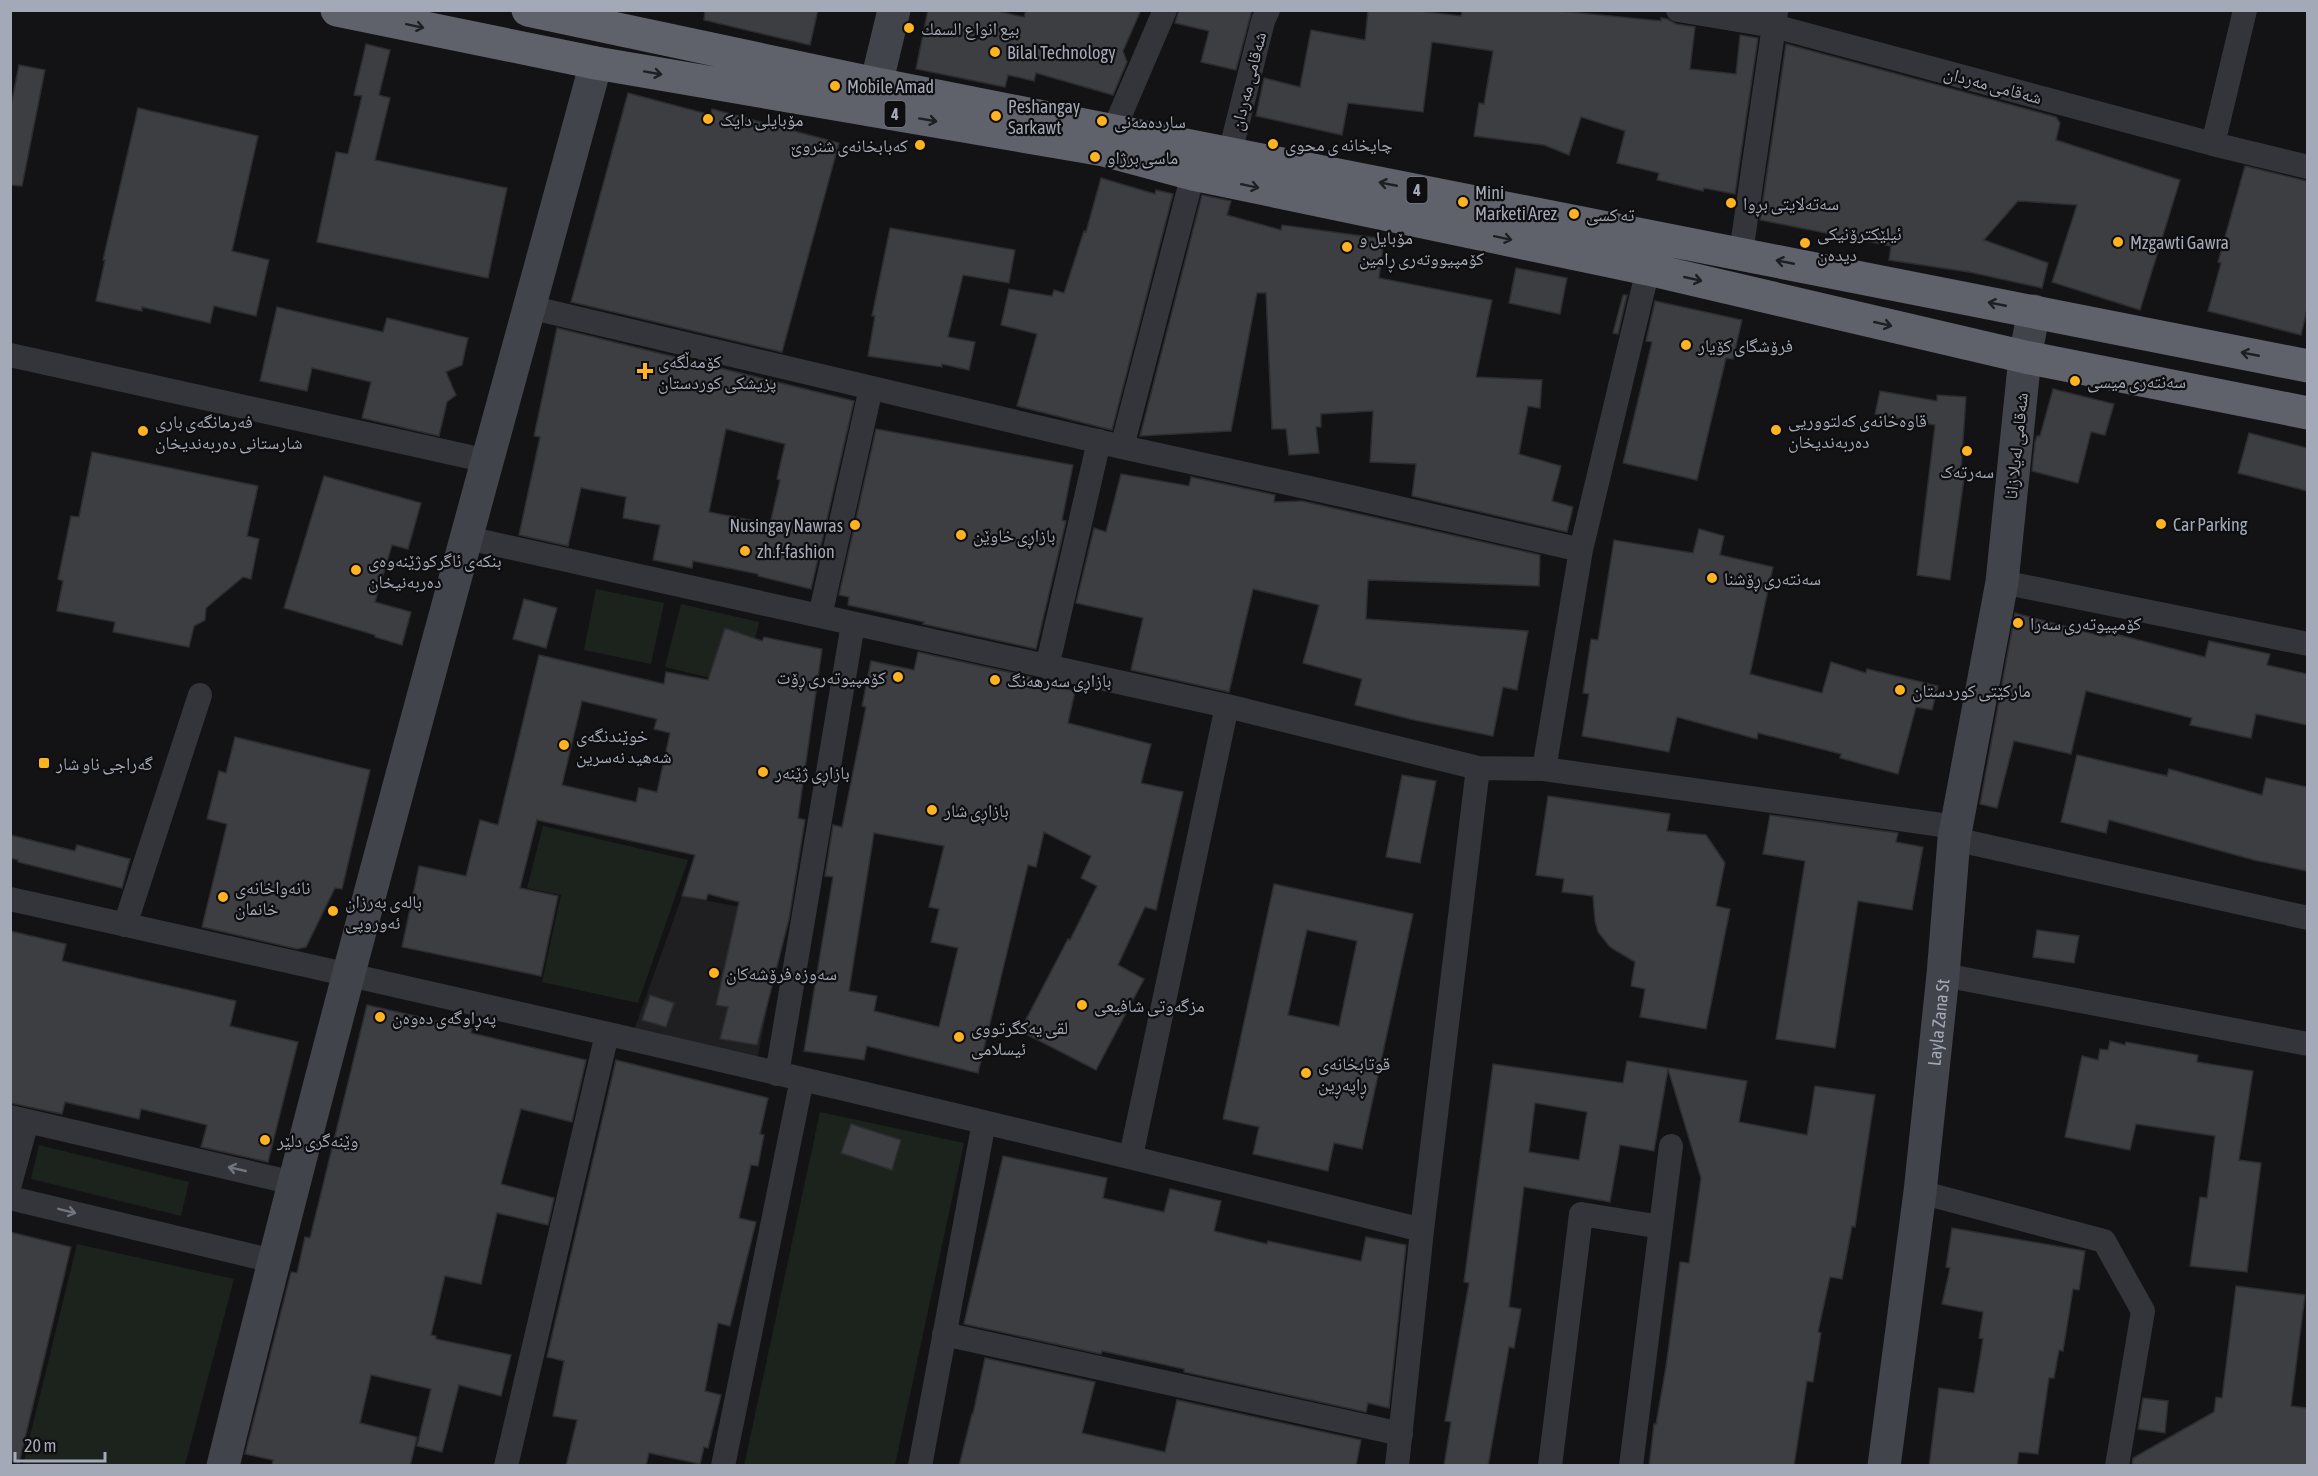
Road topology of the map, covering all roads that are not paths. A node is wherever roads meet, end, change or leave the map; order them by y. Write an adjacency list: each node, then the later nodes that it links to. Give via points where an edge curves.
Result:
1 (337, 10): 9 (highway, 4, one-way to 9)
2 (528, 10): 10 (highway, 4)
3 (894, 10): 10 (street)
4 (1165, 10): 11 (street)
5 (1268, 10): 13 (street, شەقامی مەردان)
6 (1678, 10): 8 (street, شەقامی مەردان)
7 (2245, 10): 12 (street)
8 (1775, 18): 12 (street, شەقامی مەردان); 16 (street)
9 (596, 63): 10 (highway, 4, one-way to 10); 18 (street)
10 (873, 97): 11 (highway, 4); 15 (highway, 4, one-way to 15)
11 (1114, 129): 13 (highway, 4)
12 (2213, 144): 14 (street, شەقامی مەردان)
13 (1230, 153): 16 (highway, 4, one-way to 13)
14 (2307, 167)
15 (1193, 174): 17 (highway, 4, one-way to 17); 25 (street)
16 (1741, 253): 19 (highway, 4, one-way to 16)
17 (1648, 269): 21 (highway, 4, one-way to 21); 28 (street)
18 (529, 307): 23 (street); 26 (street)
19 (2034, 311): 21 (street, شەقامی لەیلا زانا); 22 (highway, 4, one-way to 19)
20 (10, 355): 26 (street)
21 (2025, 357): 24 (highway, 4); 29 (street, شەقامی لەیلا زانا)
22 (2307, 366)
23 (871, 388): 25 (street); 30 (street)
24 (2307, 413)
25 (1110, 444): 28 (street); 33 (street)
26 (488, 461): 27 (street)
27 (467, 538): 30 (street); 42 (street)
28 (1581, 550): 37 (street)
29 (2002, 582): 32 (street); 38 (street, Layla Zana St)
30 (820, 616): 31 (street)
31 (853, 624): 33 (street); 46 (street)
32 (2307, 644)
33 (1047, 666): 35 (street)
34 (200, 695): 41 (street)
35 (1227, 706): 36 (street); 51 (street)
36 (1478, 768): 37 (street); 57 (street)
37 (1544, 769): 38 (street)
38 (1955, 833): 40 (street); 43 (street, Layla Zana St)
39 (10, 899): 41 (street)
40 (2307, 918)
41 (125, 925): 42 (street)
42 (350, 974): 44 (street); 52 (street)
43 (1943, 975): 45 (street); 54 (street, Layla Zana St)
44 (606, 1034): 46 (street); 62 (street)
45 (2307, 1044)
46 (777, 1074): 47 (street)
47 (802, 1079): 49 (street); 63 (street)
48 (19, 1119): 52 (street, one-way to 48); 53 (street)
49 (984, 1122): 51 (street); 59 (street)
50 (1671, 1146): 56 (street)
51 (1131, 1156): 57 (street)
52 (294, 1182): 58 (street)
53 (10, 1184)
54 (1920, 1191): 68 (street, Layla Zana St); 69 (street, via 2104,1241 2143,1311)
55 (10, 1198): 58 (street, one-way to 58)
56 (1661, 1227): 66 (street, via 1581,1214); 67 (street)
57 (1422, 1230): 60 (street)
58 (273, 1261): 61 (street)
59 (944, 1334): 60 (street); 64 (street)
60 (1401, 1434): 65 (street)
61 (223, 1466)
62 (506, 1466)
63 (723, 1466)
64 (920, 1466)
65 (1397, 1466)
66 (1550, 1466)
67 (1630, 1466)
68 (1884, 1466)
69 (2117, 1466)

